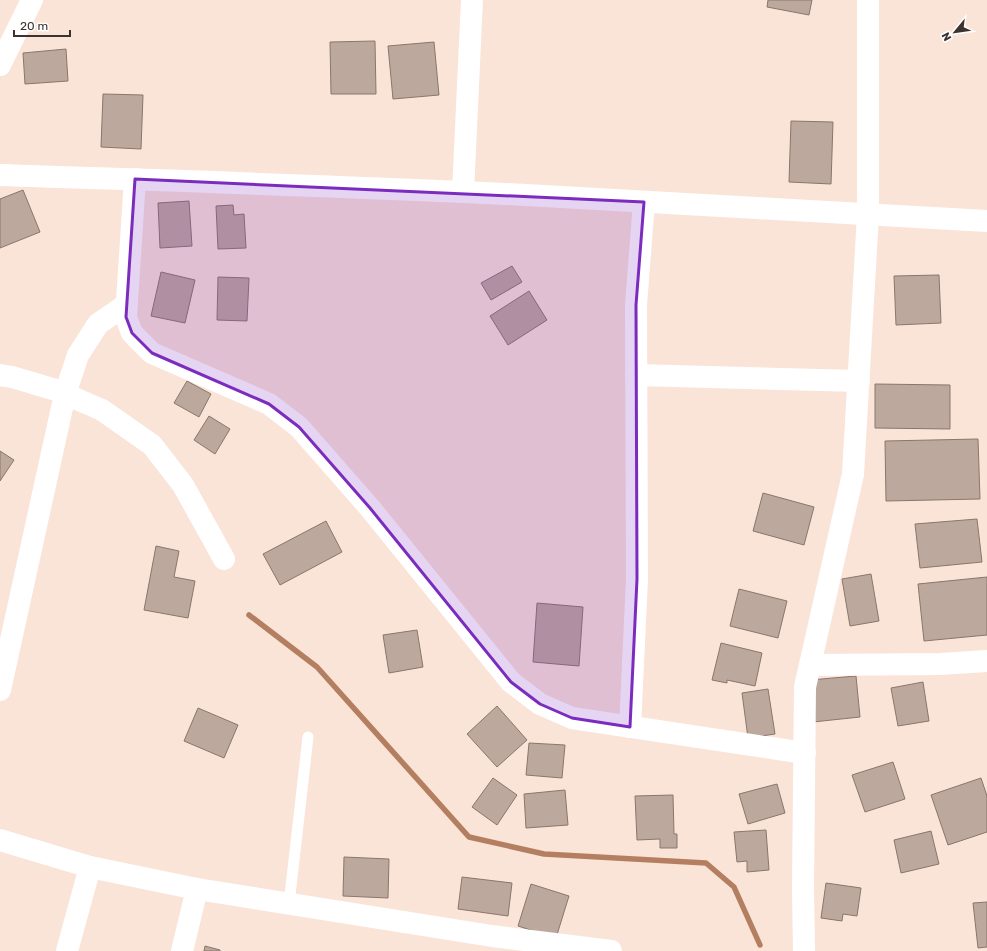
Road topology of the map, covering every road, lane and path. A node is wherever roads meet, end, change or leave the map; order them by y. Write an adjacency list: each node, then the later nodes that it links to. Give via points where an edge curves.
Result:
1 (32, 0): 4 (street)
2 (472, 0): 7 (street)
3 (868, 0): 9 (street)
4 (0, 65)
5 (0, 175): 6 (street)
6 (135, 179): 7 (street); 11 (street)
7 (462, 192): 8 (street)
8 (644, 202): 9 (street); 13 (street, via 636,305)
9 (868, 215): 10 (street); 14 (street)
10 (987, 221)
11 (127, 304): 15 (street, via 98,324 78,355); 20 (street, via 126,317 132,333 152,353 269,404 299,427 370,508 511,682 540,704 572,718)
12 (0, 375): 15 (street)
13 (636, 376): 14 (street); 20 (street, via 637,579)
14 (859, 381): 18 (street, via 853,474)
15 (65, 394): 16 (street, via 102,410 152,445 183,485); 19 (street)
16 (224, 559)
17 (987, 661): 18 (street)
18 (810, 665): 22 (street, via 805,687)
19 (0, 690)
20 (630, 727): 22 (street)
21 (308, 737): 26 (lane)
22 (804, 754): 30 (street)
23 (0, 840): 24 (street)
24 (90, 867): 25 (street); 27 (street)
25 (197, 889): 26 (street); 28 (street)
26 (289, 904): 29 (street, via 492,936)
27 (67, 951)
28 (182, 951)
29 (611, 951)
30 (804, 951)

